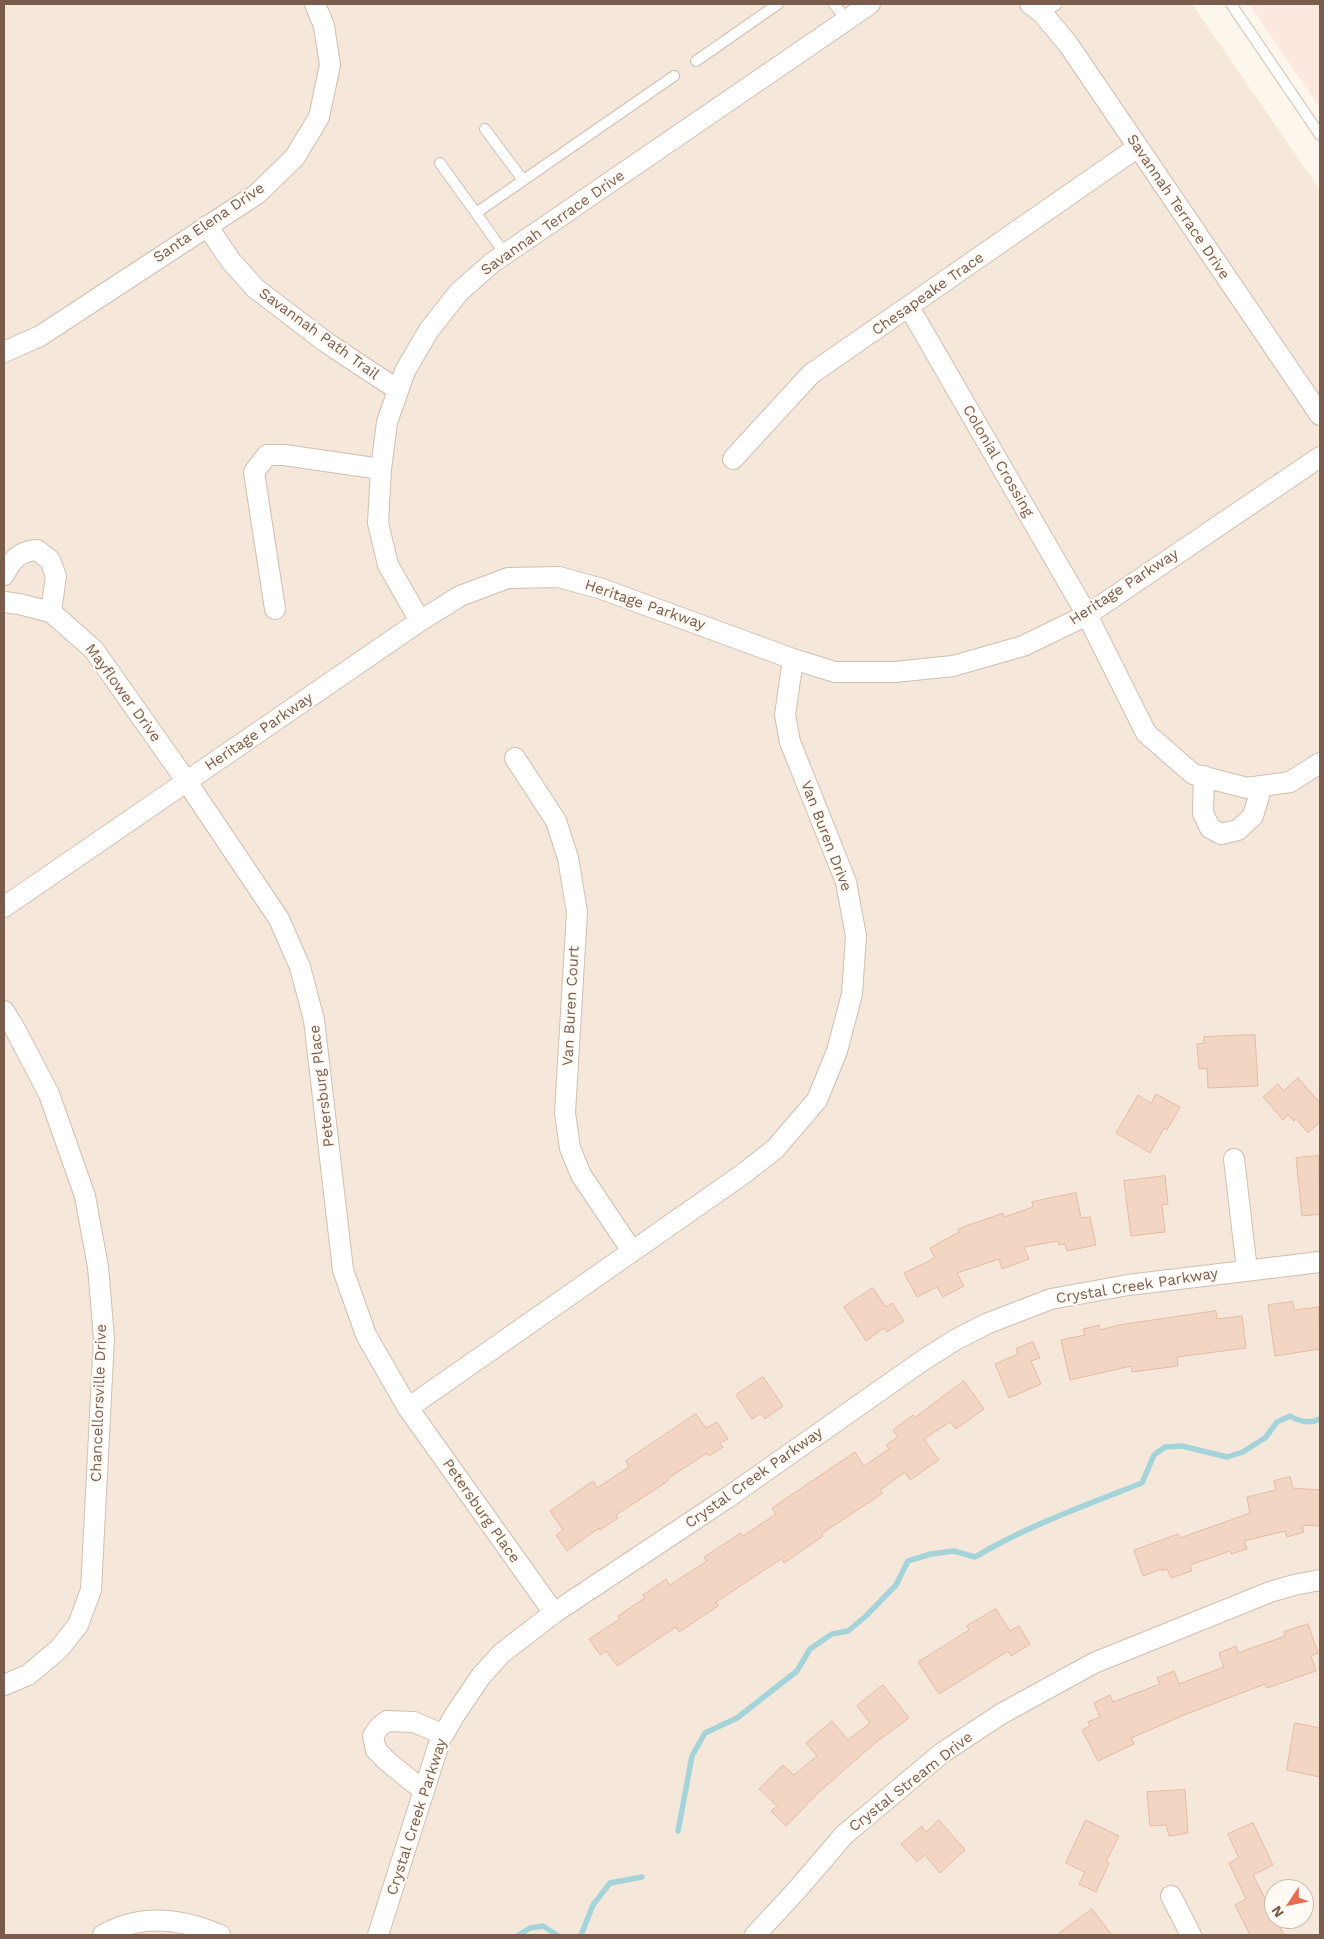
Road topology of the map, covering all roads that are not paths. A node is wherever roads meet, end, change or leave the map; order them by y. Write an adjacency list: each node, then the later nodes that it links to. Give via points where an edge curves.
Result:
1 (315, 4): 16 (street, Santa Elena Drive, via 324,26 330,65 318,117 295,157 257,194)
2 (778, 4): 8 (lane)
3 (834, 4): 7 (lane)
4 (870, 4): 7 (street, Savannah Terrace Drive)
5 (1231, 4): 11 (lane)
6 (1044, 7): 12 (street, Savannah Terrace Drive)
7 (846, 20): 17 (street, Savannah Terrace Drive)
8 (696, 61)
9 (674, 76): 14 (lane)
10 (485, 129): 14 (lane)
11 (1320, 135)
12 (1138, 147): 18 (street, Chesapeake Trace); 21 (street, Savannah Terrace Drive)
13 (440, 163): 15 (lane)
14 (524, 180): 15 (lane)
15 (476, 213): 17 (lane)
16 (207, 226): 19 (street, Santa Elena Drive, via 40,336); 20 (street, Savannah Path Trail, via 255,288 327,343)
17 (505, 254): 20 (street, Savannah Terrace Drive, via 459,292 429,330 405,371)
18 (909, 307): 23 (street, Chesapeake Trace, via 811,374); 29 (street, Colonial Crossing)
19 (4, 352)
20 (398, 390): 24 (street, Savannah Terrace Drive, via 387,422)
21 (1320, 415)
22 (1320, 458): 29 (street, Heritage Parkway)
23 (733, 459)
24 (381, 470): 27 (street, via 275,455 267,456 254,472); 30 (street, Savannah Terrace Drive, via 378,522 388,565)
25 (4, 576): 28 (street, via 11,561 26,550 37,550 50,560 56,576)
26 (4, 602): 28 (street, Mayflower Drive)
27 (275, 609)
28 (52, 612): 35 (street, Mayflower Drive, via 94,650)
29 (1087, 615): 31 (street, Heritage Parkway, via 1023,646 953,666 895,672 835,672); 34 (street, Colonial Crossing, via 1146,733 1193,774)
30 (420, 621): 31 (street, Heritage Parkway, via 460,596 508,578 559,577 602,588); 35 (street, Heritage Parkway)
31 (793, 658): 40 (street, Van Buren Drive, via 785,715 790,742 846,882 856,936 852,994 837,1051 817,1100 775,1149)
32 (514, 758): 40 (street, Van Buren Court, via 556,821 568,858 576,912 565,1113 570,1148 581,1175)
33 (1320, 763): 36 (street, Colonial Crossing, via 1290,782)
34 (1204, 776): 36 (street, Colonial Crossing, via 1247,788); 36 (street, via 1203,814 1210,828 1221,834 1238,830 1253,816)
35 (187, 782): 37 (street, Heritage Parkway); 43 (street, Petersburg Place, via 279,919 300,968 314,1020 343,1270 366,1335)
36 (1262, 786)
37 (4, 907)
38 (4, 1011): 46 (street, Chancellorsville Drive, via 49,1094 85,1196 98,1267 104,1338 91,1590 78,1625 59,1649 28,1676)
39 (1234, 1159): 42 (street)
40 (632, 1251): 43 (street)
41 (1320, 1262): 42 (street, Crystal Creek Parkway)
42 (1247, 1270): 45 (street, Crystal Creek Parkway, via 1128,1285 1051,1299 986,1324 922,1361)
43 (408, 1408): 45 (street, Petersburg Place)
44 (1320, 1580): 53 (street, Crystal Stream Drive, via 1270,1592 1094,1663 1001,1714 942,1753 844,1835)
45 (554, 1614): 47 (street, Crystal Creek Parkway, via 502,1653 481,1676)
46 (4, 1685)
47 (442, 1734): 48 (street, Crystal Creek Parkway); 48 (street, via 414,1722 387,1721 373,1736 376,1750)
48 (424, 1790): 52 (street, Crystal Creek Parkway)
49 (1171, 1896): 54 (street)
50 (103, 1935): 51 (street, via 127,1924 162,1919 184,1922)
51 (220, 1935)
52 (378, 1935)
53 (755, 1935)
54 (1192, 1935)

